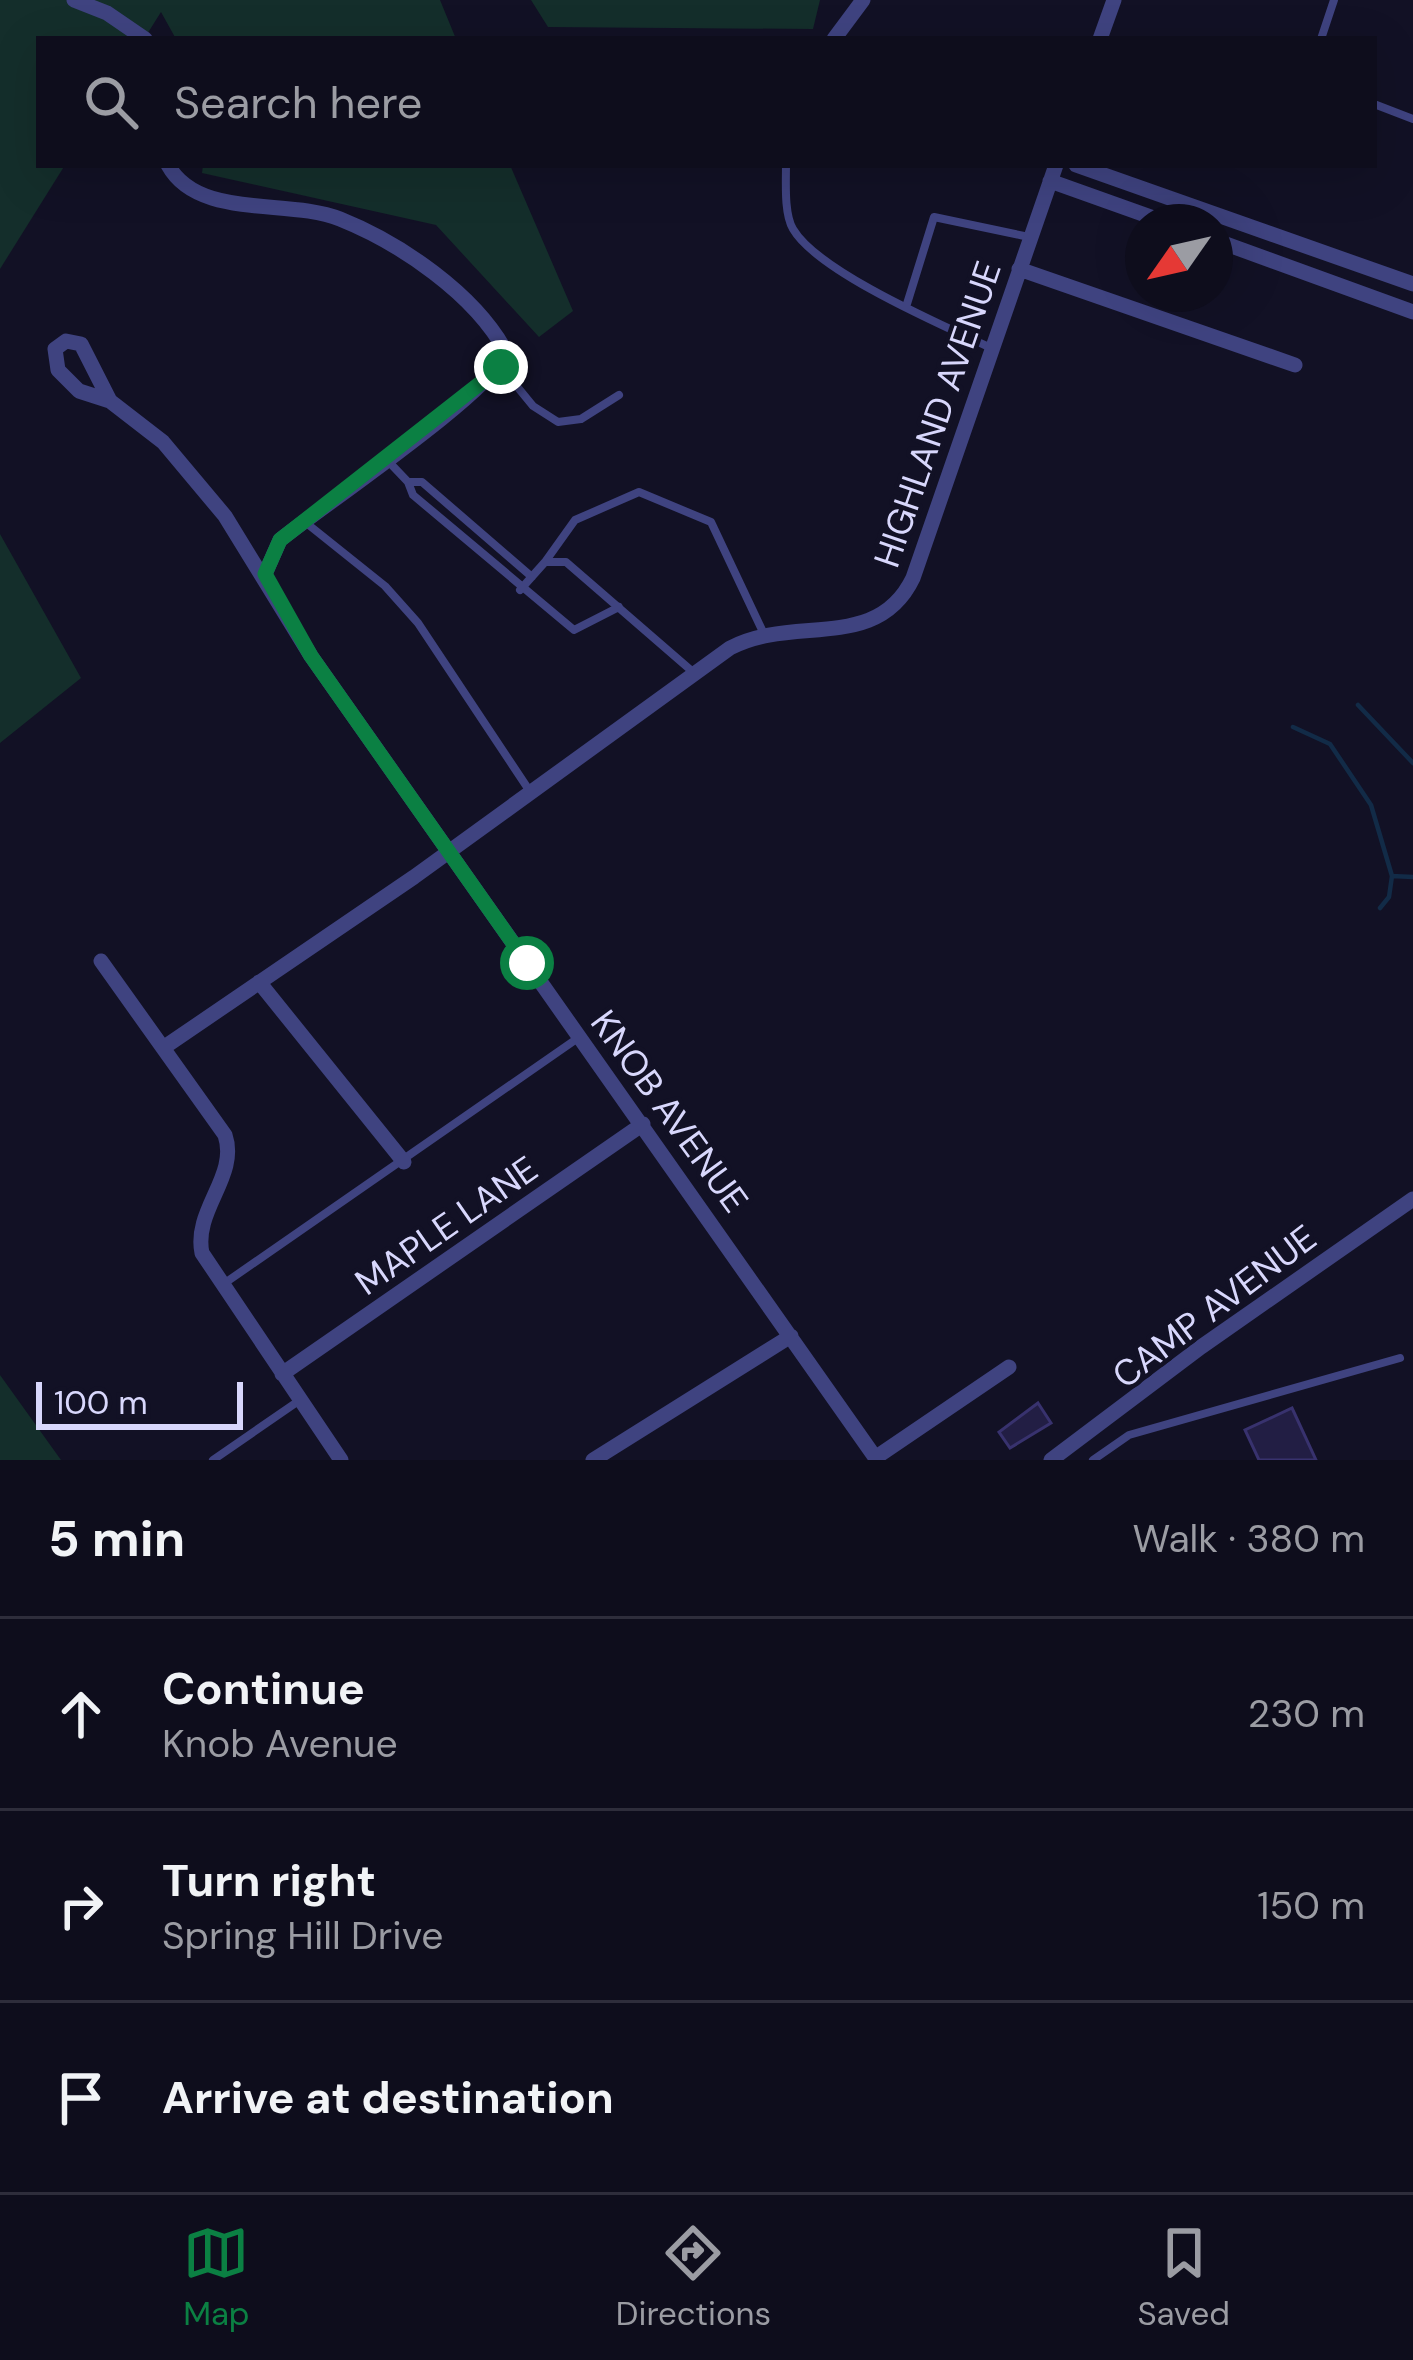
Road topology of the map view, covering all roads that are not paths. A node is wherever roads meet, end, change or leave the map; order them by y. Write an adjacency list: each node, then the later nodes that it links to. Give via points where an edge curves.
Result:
1 (74, 0): 5 (street)
2 (862, 0): 6 (street)
3 (1114, 0): 7 (street)
4 (1334, 0): 8 (lane)
5 (140, 36)
6 (836, 36)
7 (1101, 36)
8 (1322, 36)
9 (1377, 105): 10 (lane)
10 (1413, 119)
11 (171, 168): 23 (street, via 196,194 304,208 374,237 470,304 500,340)
12 (786, 168): 20 (lane, via 791,227 814,252)
13 (1084, 168): 19 (street)
14 (1053, 173): 15 (street); 16 (street, HIGHLAND AVENUE)
15 (1125, 204)
16 (1030, 237): 18 (street, HIGHLAND AVENUE); 20 (lane, via 934,217)
17 (1233, 246): 21 (street)
18 (1019, 269): 22 (street, HIGHLAND AVENUE); 24 (street)
19 (1413, 284)
20 (906, 307): 22 (lane)
21 (1413, 311)
22 (992, 348): 35 (street, HIGHLAND AVENUE, via 896,607 855,626)
23 (502, 364): 25 (lane, via 533,406 558,422 581,419); 27 (street)
24 (1295, 365)
25 (619, 395)
26 (110, 401): 31 (street, KNOB AVENUE, via 187,466)
27 (386, 459): 28 (lane); 29 (street)
28 (409, 482): 32 (lane, via 422,482); 33 (lane, via 412,495)
29 (304, 521): 31 (street, via 272,550); 37 (lane, via 418,623)
30 (544, 562): 32 (lane); 34 (lane, via 566,562); 35 (lane, via 575,520 639,492 711,522)
31 (265, 574): 38 (street, KNOB AVENUE, via 298,638)
32 (532, 577): 33 (lane)
33 (520, 590): 34 (lane, via 574,630)
34 (619, 608): 36 (lane)
35 (763, 632): 36 (street, HIGHLAND AVENUE)
36 (694, 672): 37 (street, HIGHLAND AVENUE)
37 (529, 790): 38 (street, HIGHLAND AVENUE)
38 (448, 851): 40 (street, HIGHLAND AVENUE); 41 (street, KNOB AVENUE)
39 (101, 961): 42 (street)
40 (259, 982): 42 (street, HIGHLAND AVENUE); 44 (street)
41 (580, 1038): 43 (street, KNOB AVENUE); 44 (lane)
42 (163, 1048): 46 (street, via 230,1150 199,1241)
43 (643, 1124): 47 (street, KNOB AVENUE); 50 (street, MAPLE LANE)
44 (404, 1162): 46 (lane)
45 (1413, 1199): 56 (street, CAMP AVENUE)
46 (222, 1285): 50 (street)
47 (791, 1336): 53 (street, KNOB AVENUE); 55 (street)
48 (1400, 1358): 57 (lane, via 1129,1435)
49 (1010, 1367): 53 (street)
50 (282, 1374): 51 (street)
51 (300, 1400): 52 (lane); 54 (street)
52 (215, 1459)
53 (876, 1459)
54 (341, 1460)
55 (592, 1460)
56 (1051, 1460)
57 (1093, 1460)

